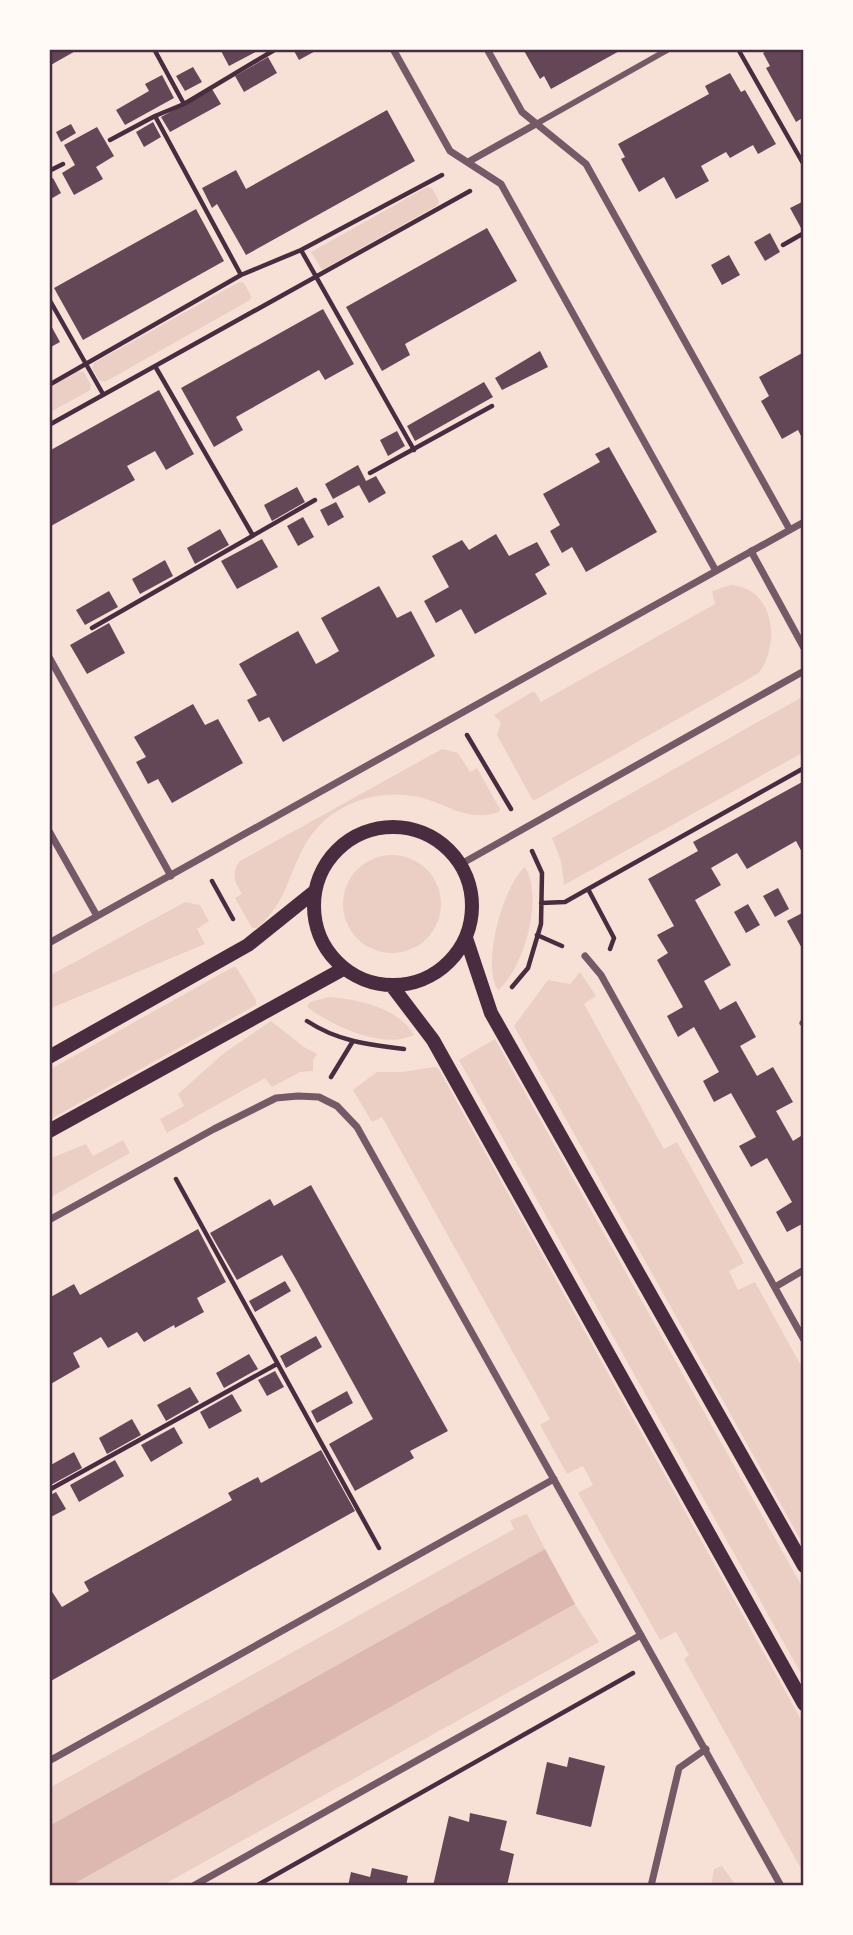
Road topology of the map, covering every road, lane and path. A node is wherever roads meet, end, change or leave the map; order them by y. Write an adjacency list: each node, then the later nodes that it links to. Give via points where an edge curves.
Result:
1 (154, 49): 7 (path)
2 (276, 49): 7 (path)
3 (393, 49): 11 (street, via 450,151)
4 (486, 49): 9 (street, via 522,112)
5 (668, 49): 9 (street)
6 (738, 49): 13 (path)
7 (184, 104): 8 (path)
8 (155, 116): 10 (path); 19 (path)
9 (536, 124): 11 (street); 32 (street, via 586,164)
10 (110, 140)
11 (468, 162): 15 (street); 18 (path)
12 (63, 164): 14 (path)
13 (804, 165)
14 (49, 171)
15 (492, 179): 20 (path); 35 (street, via 501,184)
16 (804, 233): 17 (path)
17 (783, 245)
18 (301, 250): 19 (path); 20 (path)
19 (242, 275): 22 (path)
20 (318, 278): 23 (path); 28 (path)
21 (49, 299): 22 (path)
22 (85, 365): 24 (path); 25 (path)
23 (155, 366): 25 (path); 33 (path)
24 (49, 384)
25 (103, 394): 27 (path)
26 (492, 406): 28 (path)
27 (49, 425)
28 (414, 450): 29 (path)
29 (370, 472)
30 (315, 500): 33 (path)
31 (804, 522): 32 (street)
32 (790, 530): 34 (street)
33 (252, 534): 36 (path)
34 (751, 551): 35 (street); 37 (street)
35 (716, 571): 40 (street)
36 (92, 628)
37 (804, 648)
38 (49, 657): 46 (street)
39 (804, 671): 42 (street)
40 (456, 716): 42 (path); 44 (street)
41 (804, 768): 47 (path)
42 (523, 829): 45 (street); 49 (path, via 542,873)
43 (49, 831): 50 (street)
44 (199, 859): 46 (street); 53 (path)
45 (461, 864): 48 (main road, via 443,844 419,831 378,828 341,845 323,866); 51 (main road, via 471,888 473,913)
46 (171, 876): 50 (street)
47 (588, 889): 49 (path, via 565,902); 56 (path, via 614,938)
48 (314, 892): 53 (main road); 55 (main road, via 314,920 324,947)
49 (541, 902): 59 (path, via 541,924 528,968)
50 (97, 916): 52 (street)
51 (466, 938): 57 (main road, via 448,964 422,980); 59 (main road)
52 (49, 943)
53 (248, 945): 62 (main road)
54 (585, 956): 56 (street)
55 (343, 968): 57 (main road, via 366,981); 58 (main road)
56 (601, 975): 68 (street)
57 (392, 986): 60 (main road)
58 (280, 1003): 61 (path, via 325,1033); 64 (main road)
59 (491, 1013): 73 (main road)
60 (433, 1040): 61 (path, via 405,1049); 77 (main road)
61 (353, 1041): 63 (path)
62 (49, 1057)
63 (319, 1097): 65 (street, via 276,1098); 71 (street, via 337,1106 357,1126)
64 (49, 1131)
65 (163, 1157): 66 (street); 70 (path)
66 (49, 1220)
67 (804, 1270): 68 (street)
68 (775, 1287): 69 (street)
69 (804, 1340)
70 (277, 1364): 72 (path); 74 (path)
71 (554, 1479): 74 (street); 75 (street)
72 (49, 1490)
73 (804, 1566)
74 (391, 1571): 79 (street)
75 (641, 1635): 76 (street); 80 (street)
76 (655, 1661): 78 (street); 81 (path)
77 (804, 1704)
78 (706, 1749): 82 (street, via 679,1768); 83 (street)
79 (49, 1761)
80 (192, 1886)
81 (256, 1886)
82 (651, 1886)
83 (781, 1886)

